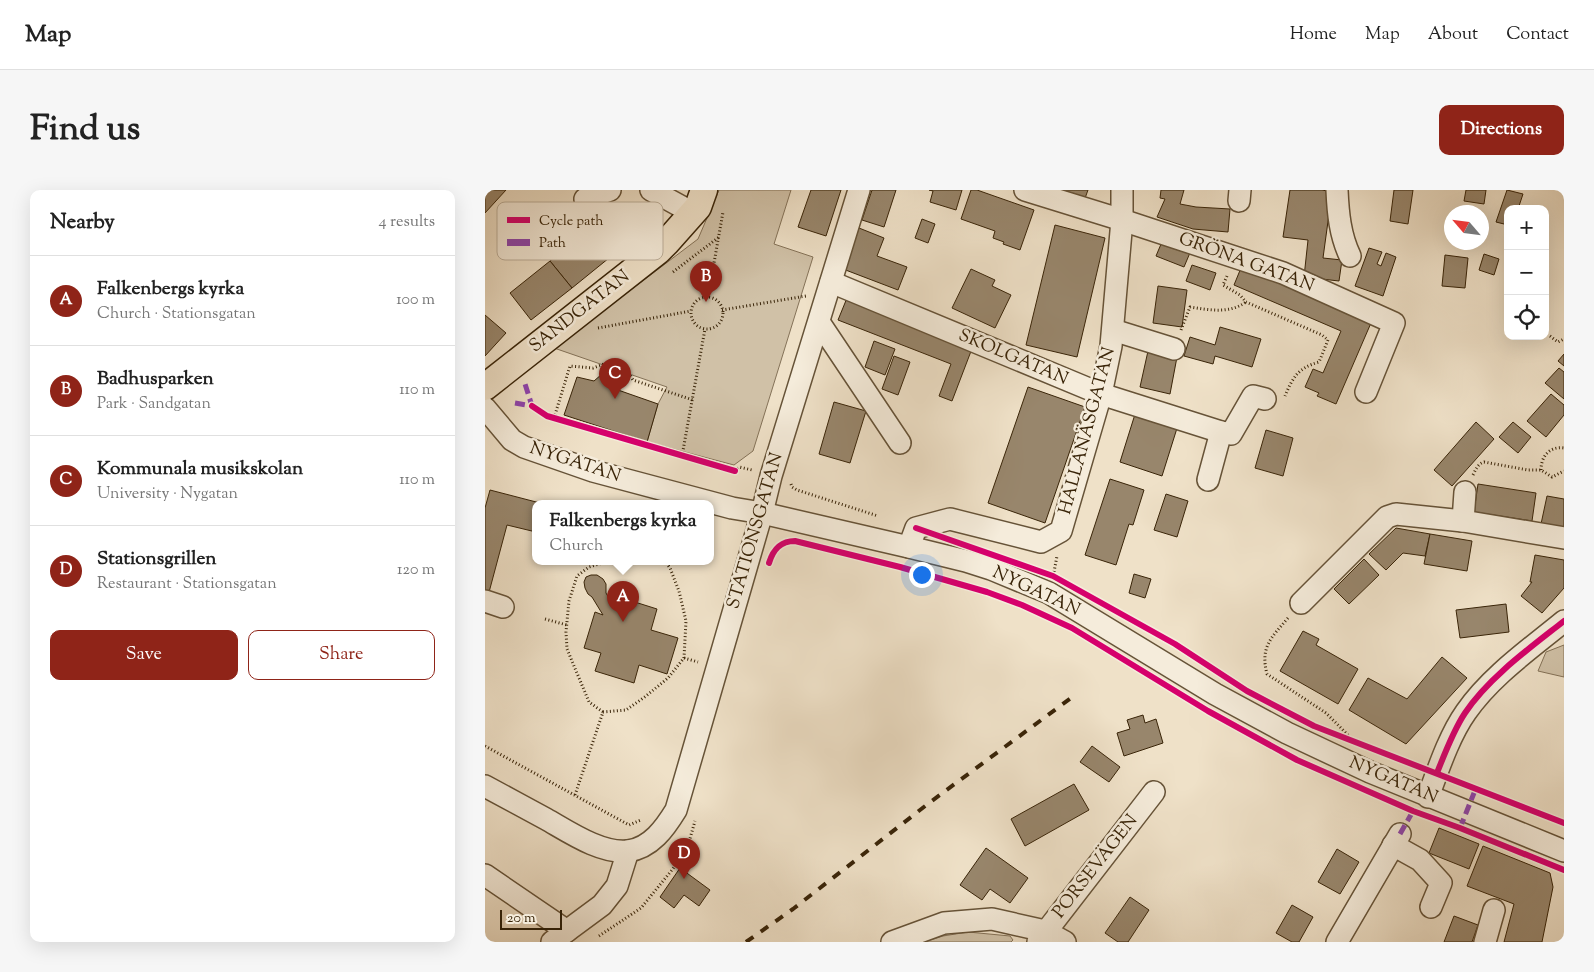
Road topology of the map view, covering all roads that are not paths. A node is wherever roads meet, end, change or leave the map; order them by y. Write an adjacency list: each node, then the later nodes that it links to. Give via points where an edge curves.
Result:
1 (610, 190): 7 (street)
2 (651, 190): 8 (street)
3 (859, 190): 13 (street, STATIONSGATAN)
4 (1025, 190): 9 (street, GRÖNA GATAN)
5 (1122, 190): 9 (street, HALLANÄSGATAN)
6 (1337, 190): 11 (street, via 1339,221)
7 (585, 200)
8 (698, 201): 10 (main road, SANDGATAN)
9 (1122, 220): 15 (street, HALLANÄSGATAN); 18 (street, GRÖNA GATAN, via 1283,273 1394,323)
10 (663, 247)
11 (1350, 256)
12 (647, 260): 17 (main road, SANDGATAN)
13 (831, 282): 14 (street, STATIONSGATAN); 19 (street, SKOLGATAN)
14 (819, 322): 23 (street); 28 (street, STATIONSGATAN)
15 (1113, 330): 16 (street); 19 (street, HALLANÄSGATAN)
16 (1173, 349)
17 (485, 387)
18 (1366, 392)
19 (1101, 394): 22 (street, SKOLGATAN); 31 (street, HALLANÄSGATAN, via 1061,531 1041,542 950,519 916,528)
20 (1265, 399): 22 (street, via 1253,396 1231,434)
21 (485, 408): 26 (street, NYGATAN, via 512,440 524,447 593,471)
22 (1221, 432): 24 (street)
23 (900, 443)
24 (1208, 480)
25 (1465, 492): 29 (street)
26 (702, 500)
27 (714, 503): 28 (street, NYGATAN)
28 (762, 513): 31 (street, NYGATAN); 37 (street, STATIONSGATAN, via 677,810 649,843)
29 (1463, 521): 30 (street); 32 (street, via 1406,514 1387,517)
30 (1564, 538)
31 (909, 547): 36 (street, NYGATAN, via 991,569 1049,594 1215,694 1287,733)
32 (1301, 603)
33 (1564, 621): 36 (street, via 1486,687 1465,713 1445,751)
34 (485, 786): 37 (street, via 588,842)
35 (1154, 792): 43 (street, PORSEVÄGEN)
36 (1428, 797): 38 (street, NYGATAN)
37 (628, 851): 42 (street, via 617,886 603,905)
38 (1564, 851)
39 (485, 875): 42 (street)
40 (1431, 907): 46 (street, via 1441,883 1396,839)
41 (1494, 910): 47 (street)
42 (559, 937)
43 (1042, 937): 44 (street, via 992,919 944,923); 45 (street)
44 (892, 942)
45 (1065, 942)
46 (1337, 942)
47 (1485, 942)

